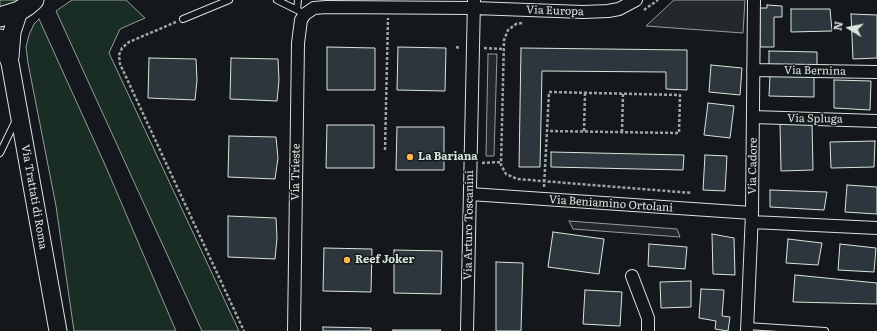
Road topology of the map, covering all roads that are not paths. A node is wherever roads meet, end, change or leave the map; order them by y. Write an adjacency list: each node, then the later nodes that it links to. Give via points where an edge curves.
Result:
1 (34, 0): 8 (main road)
2 (230, 0): 11 (lane)
3 (277, 0): 9 (lane)
4 (298, 0): 9 (lane)
5 (636, 0): 7 (street, Via Europa, via 618,9 583,12)
6 (754, 0): 14 (street, Via Cadore)
7 (474, 4): 9 (street, Via Europa, via 326,7); 20 (street, Via Arturo Toscanini)
8 (19, 11): 10 (main road); 13 (main road, Via Trattati di Roma, via 12,32)
9 (301, 12): 26 (street, Via Trieste, via 298,43)
10 (0, 17)
11 (183, 20)
12 (0, 38): 13 (main road, Via Trattati di Roma)
13 (10, 63): 16 (main road, Via Trattati di Roma)
14 (753, 70): 15 (street, Via Bernina); 17 (street, Via Cadore)
15 (877, 72)
16 (19, 113): 19 (lane); 25 (main road, Via Trattati di Roma)
17 (753, 117): 18 (street, Via Spluga); 21 (street, Via Cadore)
18 (877, 120)
19 (0, 153)
20 (470, 194): 21 (street, Via Beniamino Ortolani); 27 (street, Via Arturo Toscanini)
21 (752, 218): 22 (street, Via Beniamino Ortolani); 24 (street, Via Cadore)
22 (877, 228)
23 (632, 276): 28 (street, via 648,318)
24 (747, 328): 29 (lane)
25 (58, 331)
26 (294, 331)
27 (467, 331)
28 (648, 331)
29 (825, 331)

